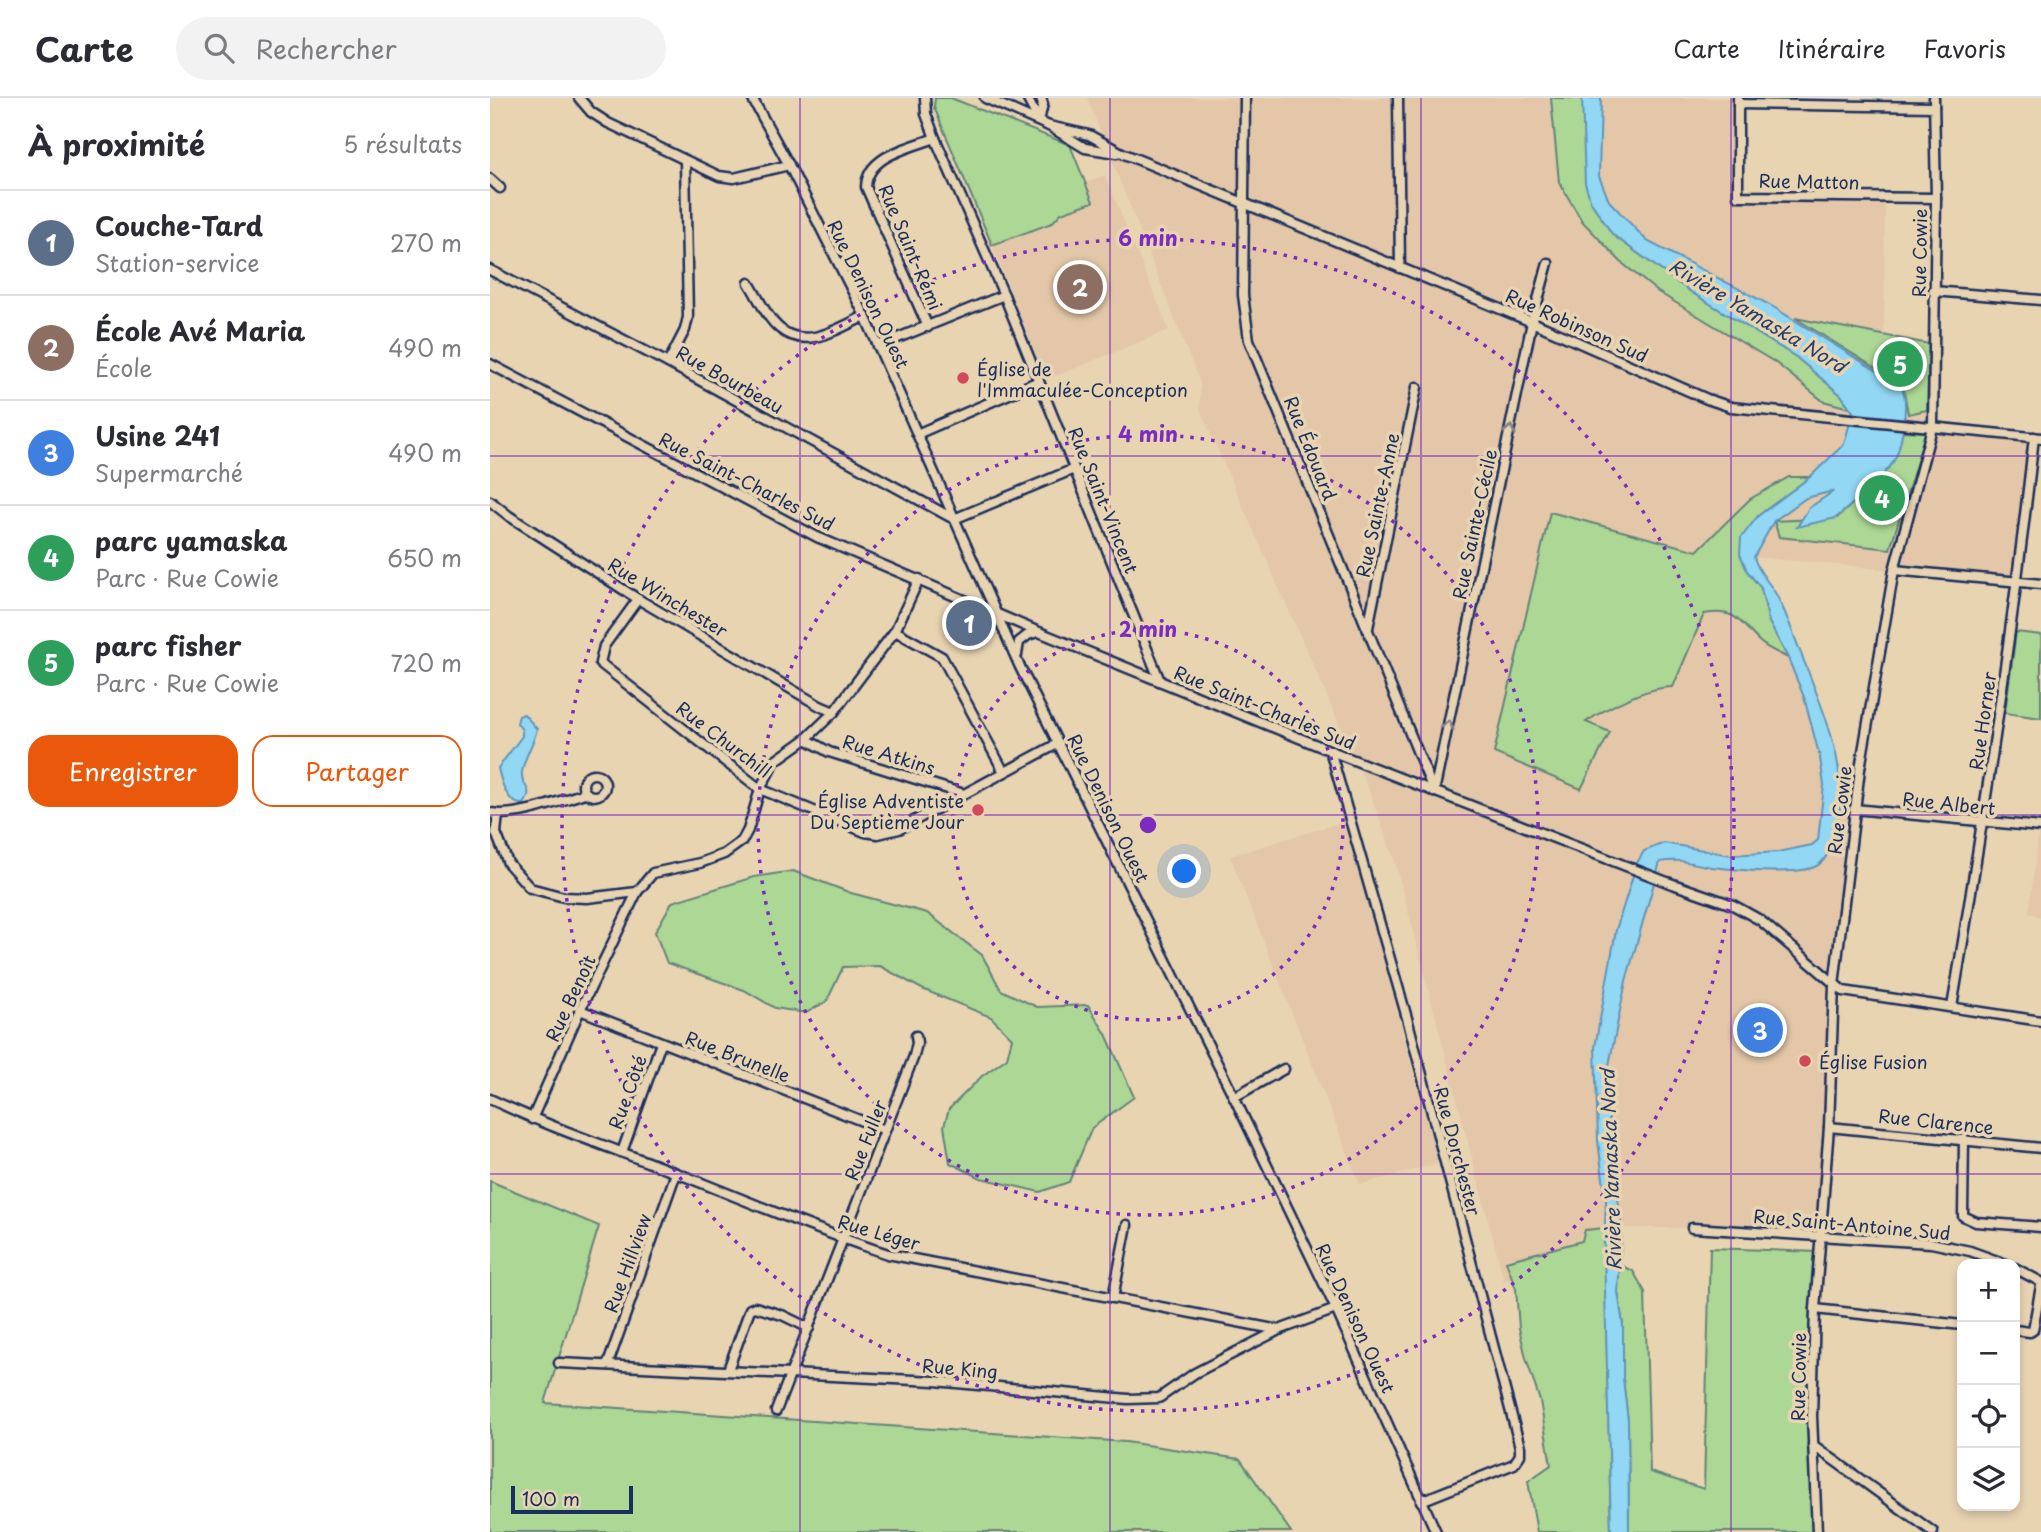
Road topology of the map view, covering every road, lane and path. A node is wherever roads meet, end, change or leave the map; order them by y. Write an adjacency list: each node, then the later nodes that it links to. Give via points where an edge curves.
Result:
1 (579, 98): 15 (street, via 608,123)
2 (752, 98): 16 (street, Rue Denison Ouest)
3 (925, 98): 13 (street, Rue Saint-Vincent)
4 (985, 98): 11 (street, Rue Robinson Sud)
5 (1027, 98): 11 (street)
6 (1041, 98): 11 (street)
7 (1245, 98): 20 (street, Rue Édouard)
8 (1398, 98): 22 (street)
9 (1738, 101): 10 (street); 19 (street, Rue Matton, via 1738,196)
10 (1934, 103): 19 (street, Rue Cowie)
11 (1040, 121): 12 (street, Rue Robinson Sud)
12 (1049, 126): 14 (street, Rue Robinson Sud, via 1089,135); 14 (street, Rue Robinson Sud, via 1085,148)
13 (935, 138): 26 (street, Rue Saint-Vincent); 30 (street, Rue Saint-Rémi, via 881,159 866,178)
14 (1122, 153): 20 (street, Rue Robinson Sud)
15 (685, 161): 16 (street, via 734,178); 32 (street, via 688,317)
16 (789, 166): 28 (street, Rue Denison Ouest)
17 (490, 179): 18 (street)
18 (500, 188)
19 (1936, 198): 25 (street, Rue Cowie)
20 (1245, 204): 22 (street, Rue Robinson Sud); 48 (street, Rue Édouard, via 1242,295 1249,340)
21 (1548, 263): 29 (street, Rue Sainte-Cécile)
22 (1400, 268): 29 (street, Rue Robinson Sud)
23 (490, 270): 32 (street, Rue Bourbeau)
24 (749, 283): 28 (street, via 778,328 794,337 822,336)
25 (1933, 290): 27 (street); 36 (street, Rue Cowie, via 1935,407)
26 (1004, 295): 30 (street); 34 (street, Rue Saint-Vincent)
27 (2041, 300)
28 (865, 316): 31 (street, Rue Denison Ouest)
29 (1532, 322): 36 (street, Rue Robinson Sud, via 1731,407); 59 (street, Rue Sainte-Cécile, one-way to 29)
30 (928, 327): 31 (street)
31 (878, 346): 37 (street, Rue Denison Ouest)
32 (668, 363): 41 (street, Rue Bourbeau)
33 (490, 364): 43 (street, Rue Saint-Charles Sud, via 817,537)
34 (1039, 381): 37 (street); 39 (street, Rue Saint-Vincent)
35 (1418, 387): 48 (street, Rue Sainte-Anne)
36 (1928, 427): 38 (street, Rue Robinson Sud); 42 (street, Rue Cowie)
37 (917, 433): 41 (street, Rue Denison Ouest)
38 (2037, 438): 44 (street, Rue Horner)
39 (1074, 469): 41 (street); 52 (street, Rue Saint-Vincent)
40 (490, 501): 46 (street, Rue Winchester)
41 (954, 519): 47 (street, Rue Denison Ouest)
42 (1894, 570): 44 (street); 62 (street, Rue Cowie)
43 (919, 579): 47 (street, Rue Saint-Charles Sud); 49 (street)
44 (2018, 582): 45 (street); 64 (street, Rue Horner)
45 (2041, 584)
46 (638, 599): 53 (street, Rue Winchester); 58 (street, Rue Churchill, via 604,646 600,663)
47 (995, 612): 50 (street, Rue Saint-Charles Sud); 51 (street, Rue Denison Ouest)
48 (1368, 629): 59 (street, Rue Édouard)
49 (895, 631): 53 (street); 57 (street, via 942,657)
50 (1039, 632): 51 (street, via 1019,642); 52 (street, Rue Saint-Charles Sud)
51 (1019, 665): 55 (street, Rue Denison Ouest)
52 (1160, 681): 56 (street, Rue Saint-Charles Sud)
53 (834, 712): 54 (street)
54 (806, 739): 58 (street, via 775,761); 61 (street, Rue Atkins, via 829,752)
55 (1059, 743): 57 (street, Rue Churchill); 74 (street, Rue Denison Ouest)
56 (1330, 750): 59 (street, Rue Saint-Charles Sud); 104 (street, Rue Dorchester, via 1407,1018 1520,1447 1514,1464)
57 (1004, 772): 61 (street, Rue Churchill)
58 (760, 789): 61 (street, Rue Churchill, via 878,834 899,829); 66 (street, via 742,841 700,863 653,873)
59 (1434, 792): 67 (street, Rue Saint-Charles Sud, via 1733,905 1760,920)
60 (585, 793): 63 (street)
61 (964, 794)
62 (1854, 809): 64 (street, Rue Albert); 67 (street, Rue Cowie)
63 (494, 813): 66 (street, via 508,863 530,888 587,898)
64 (1983, 822): 65 (street, Rue Albert); 68 (street, Rue Horner)
65 (2041, 827)
66 (637, 892): 69 (street, Rue Benoît)
67 (1834, 985): 68 (street, Rue Saint-Charles Sud, via 1843,991); 77 (street, Rue Cowie)
68 (1952, 1007): 70 (street, Rue Saint-Charles Sud)
69 (580, 1010): 72 (street, Rue Brunelle); 76 (street, Rue Benoît)
70 (2041, 1021)
71 (916, 1036): 78 (street, Rue Fuller, via 914,1056)
72 (661, 1043): 78 (street, Rue Brunelle); 81 (street, Rue Côté)
73 (1284, 1069): 74 (street)
74 (1234, 1097): 92 (street, Rue Denison Ouest)
75 (490, 1099): 76 (street, Rue Léger)
76 (533, 1119): 81 (street, Rue Léger)
77 (1829, 1127): 79 (street, Rue Clarence); 86 (street, Rue Cowie)
78 (885, 1130): 87 (street, Rue Fuller)
79 (1964, 1139): 80 (street, Rue Clarence); 84 (street, via 1964,1216 1976,1222)
80 (2041, 1148)
81 (622, 1152): 82 (street, Rue Léger)
82 (676, 1173): 87 (street, Rue Léger); 99 (street, Rue Hillview)
83 (1128, 1225): 91 (street)
84 (2041, 1227)
85 (1692, 1228): 86 (street, Rue Saint-Antoine Sud)
86 (1821, 1235): 88 (street, Rue Saint-Antoine Sud, via 1931,1243); 93 (street, Rue Cowie)
87 (844, 1240): 91 (street, Rue Léger, via 888,1254); 95 (street, Rue Fuller)
88 (1992, 1259)
89 (2020, 1271): 90 (street)
90 (2041, 1284): 97 (street, via 2033,1330)
91 (1112, 1298): 96 (street, Rue Léger)
92 (1336, 1309): 96 (street, Rue King); 104 (street, Rue Denison Ouest)
93 (1815, 1309): 94 (street); 103 (street, Rue Cowie)
94 (1957, 1324)
95 (809, 1328): 100 (street, via 782,1315 750,1309); 101 (street, Rue Fuller)
96 (1279, 1330): 101 (street, Rue King, via 1195,1373 1159,1398)
97 (2020, 1331)
98 (559, 1363): 99 (street, Rue King)
99 (608, 1364): 100 (street, Rue King)
100 (729, 1370): 101 (street, Rue King)
101 (792, 1374): 102 (street, Rue Fuller)
102 (776, 1411)
103 (1814, 1445): 106 (street, Rue Cowie); 107 (street)
104 (1421, 1501): 105 (street, Rue Denison Ouest)
105 (1436, 1532)
106 (1817, 1532)
107 (1933, 1532)

